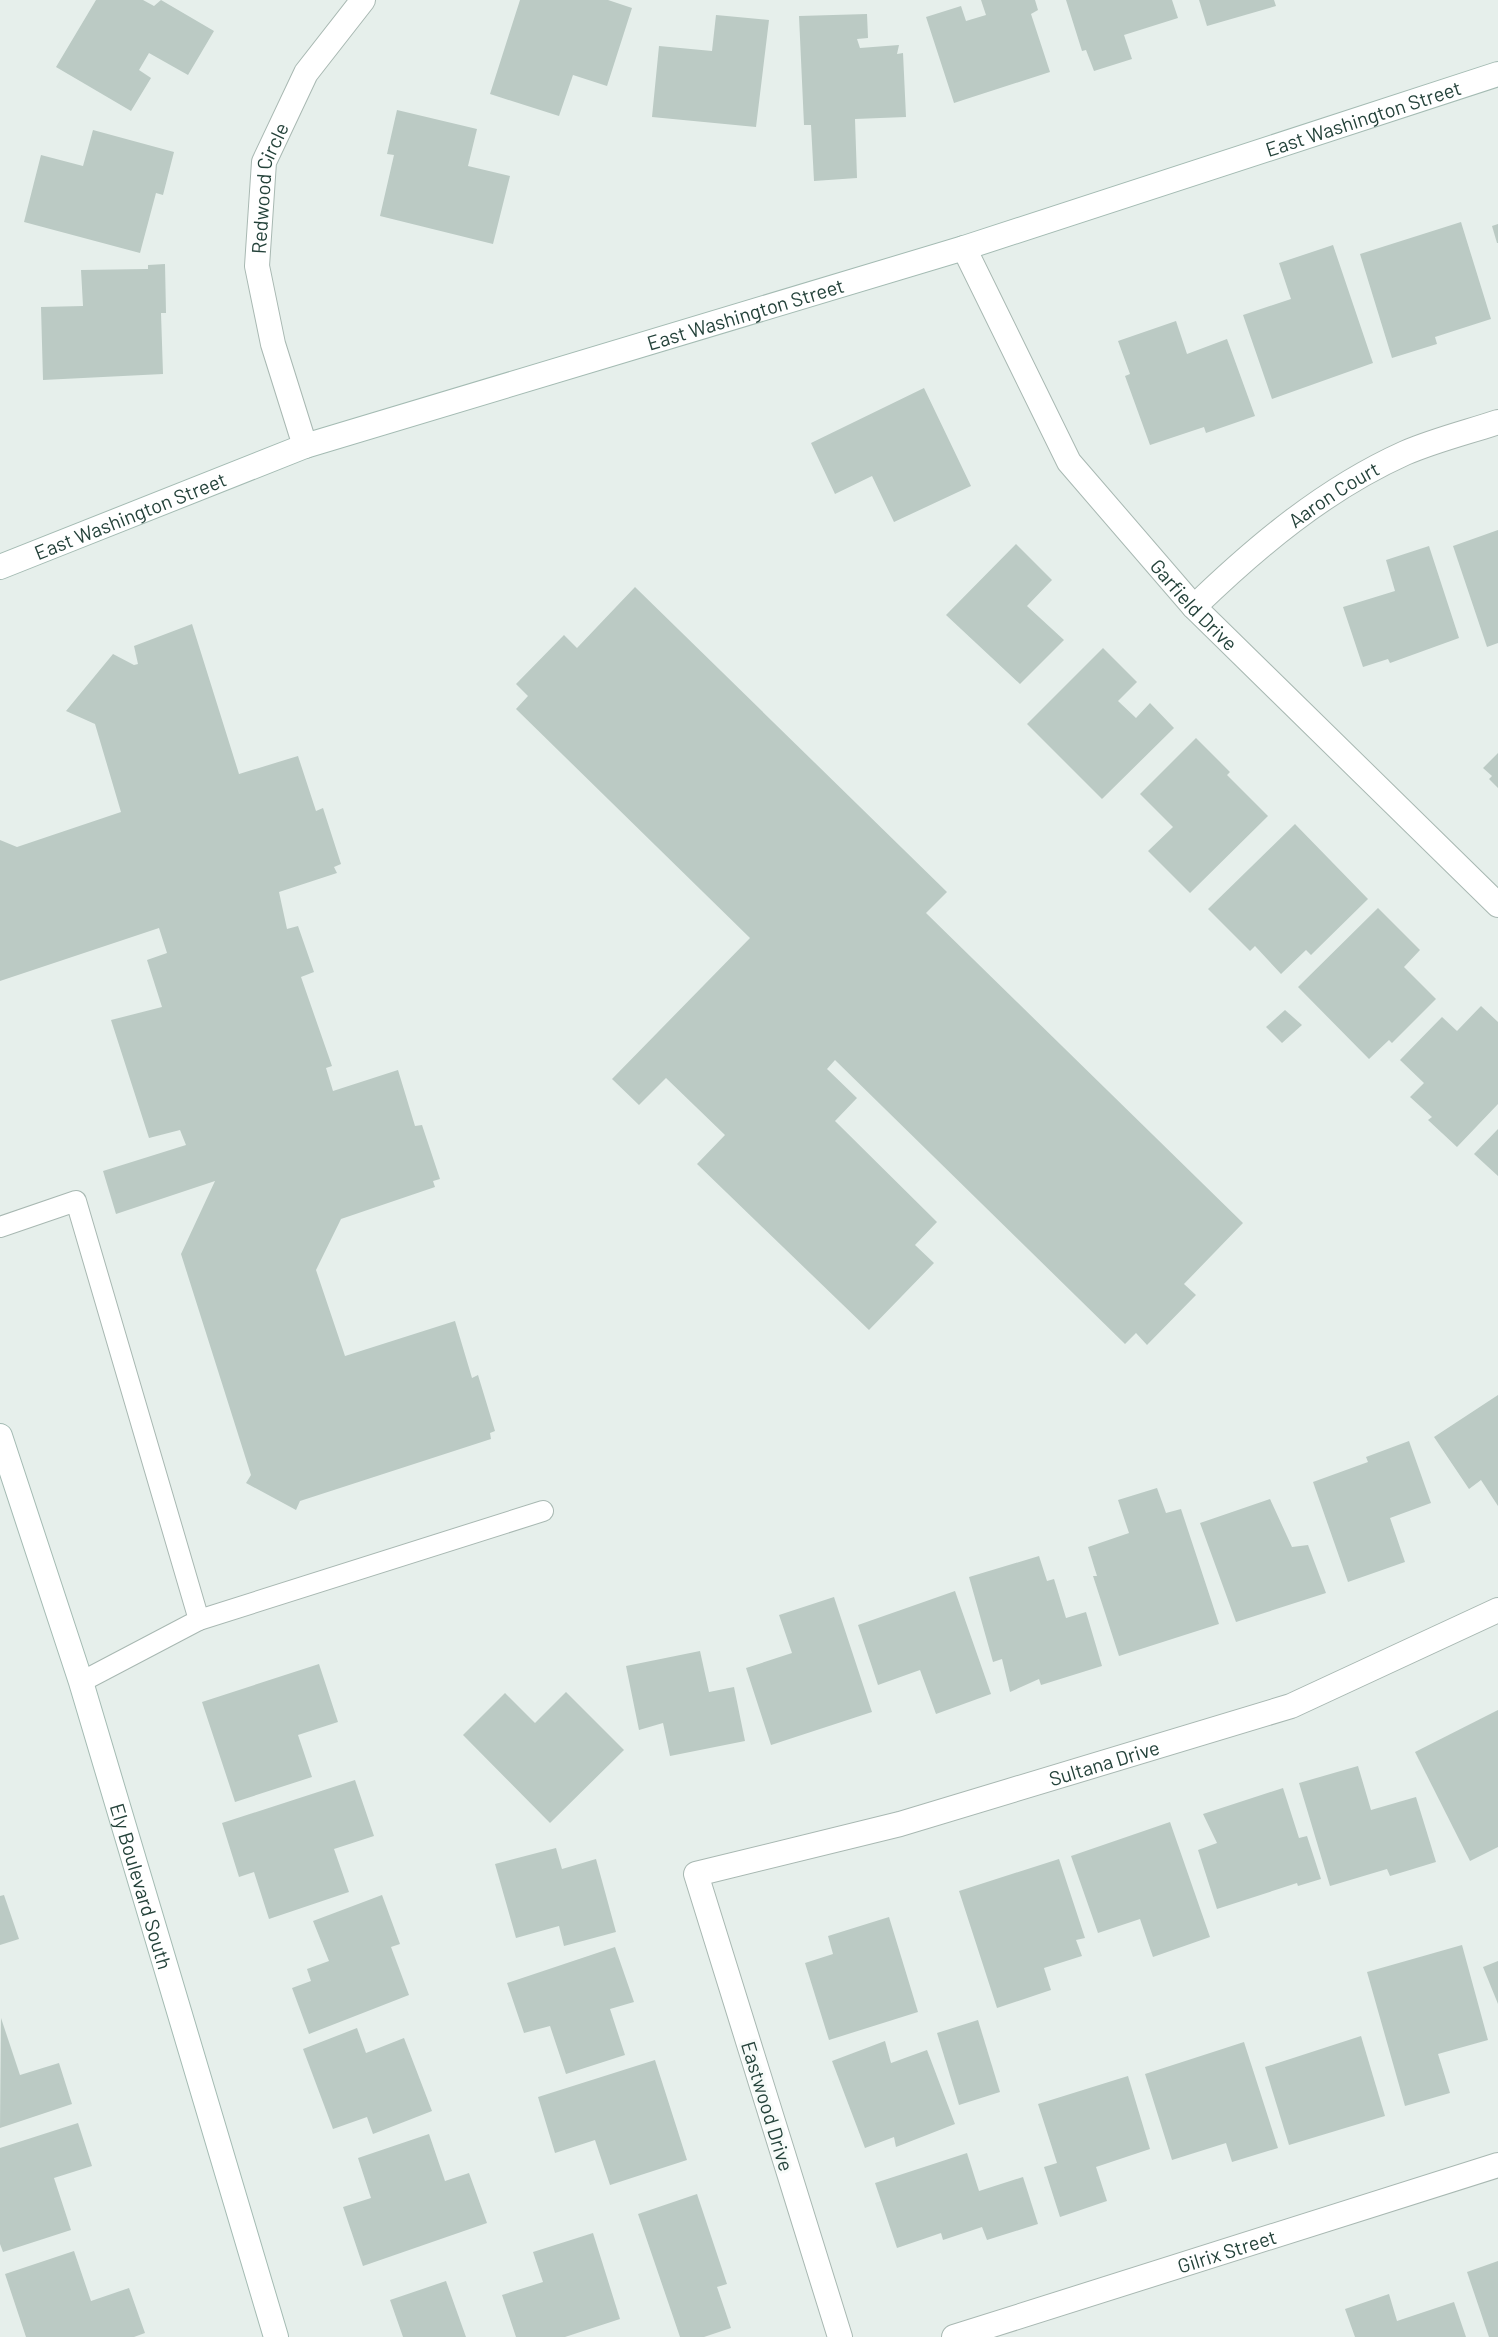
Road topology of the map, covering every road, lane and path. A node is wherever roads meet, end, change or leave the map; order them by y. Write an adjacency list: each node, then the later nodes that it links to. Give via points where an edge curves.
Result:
1 (363, 0): 5 (street, Redwood Circle, via 306,73 264,162 257,266 273,344)
2 (1498, 74): 3 (street, East Washington Street)
3 (964, 248): 5 (street, East Washington Street); 7 (street, Garfield Drive, via 1069,462)
4 (1498, 422): 7 (street, Aaron Court, via 1406,453 1318,500)
5 (305, 446): 6 (street, East Washington Street)
6 (0, 567)
7 (1194, 607): 8 (street, Garfield Drive)
8 (1498, 905)
9 (0, 1227): 13 (lane, via 76,1201)
10 (0, 1436): 14 (street, Ely Boulevard South)
11 (543, 1511): 13 (lane)
12 (1498, 1610): 15 (street, Sultana Drive, via 1291,1706 900,1824)
13 (199, 1620): 14 (lane)
14 (81, 1682): 17 (street, Ely Boulevard South)
15 (696, 1874): 18 (street, Eastwood Drive)
16 (1498, 2165): 19 (street, Gilrix Street)
17 (276, 2337)
18 (840, 2337)
19 (954, 2337)

